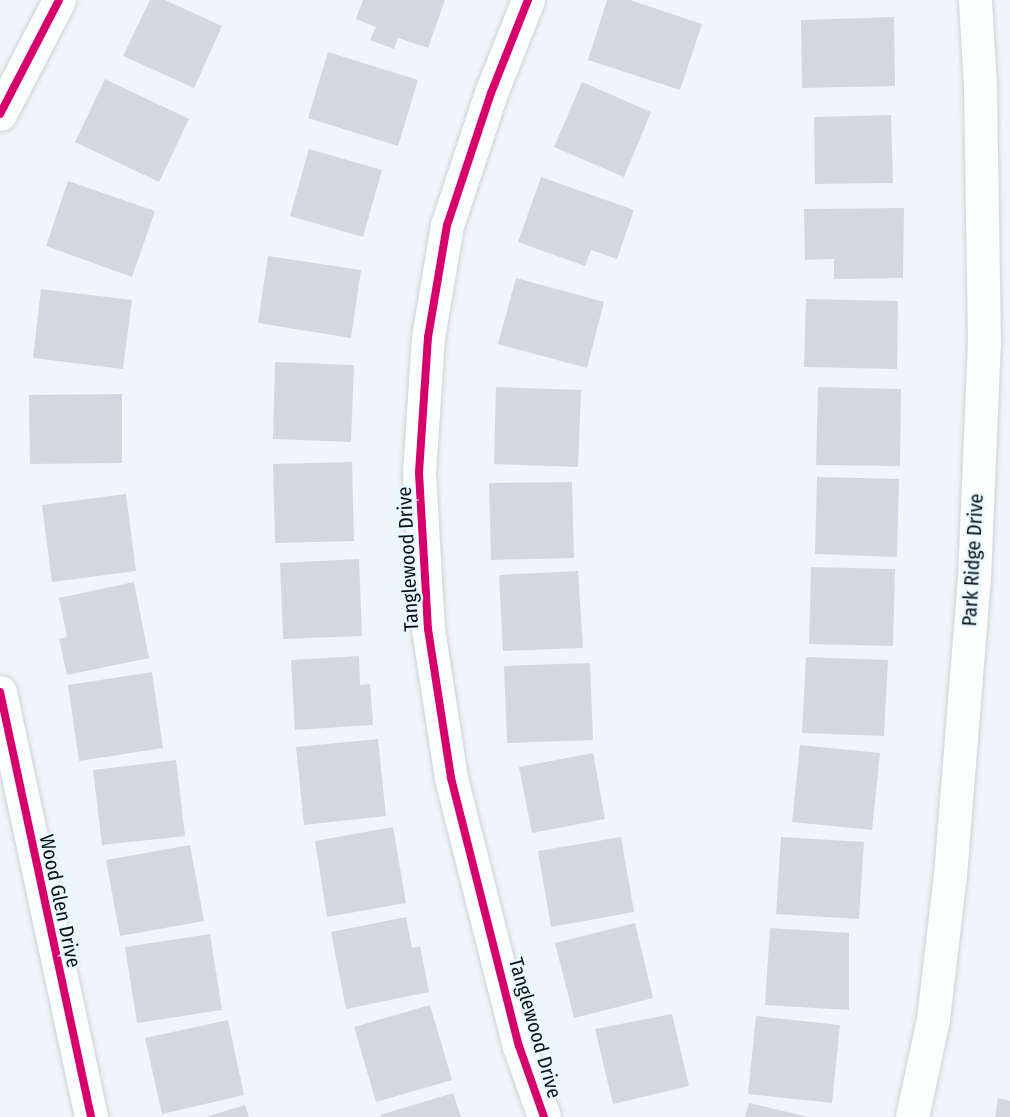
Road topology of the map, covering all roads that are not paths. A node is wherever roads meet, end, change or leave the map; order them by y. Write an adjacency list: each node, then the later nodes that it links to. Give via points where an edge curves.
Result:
1 (59, 0): 4 (street)
2 (528, 0): 7 (street, Tanglewood Drive, via 491,93 447,225 428,337 419,473 428,629 451,778 519,1046)
3 (975, 0): 8 (street, Park Ridge Drive, via 984,344 974,578 950,875 933,1019)
4 (0, 114)
5 (0, 692): 6 (street, Wood Glen Drive)
6 (91, 1117)
7 (544, 1117)
8 (912, 1117)

